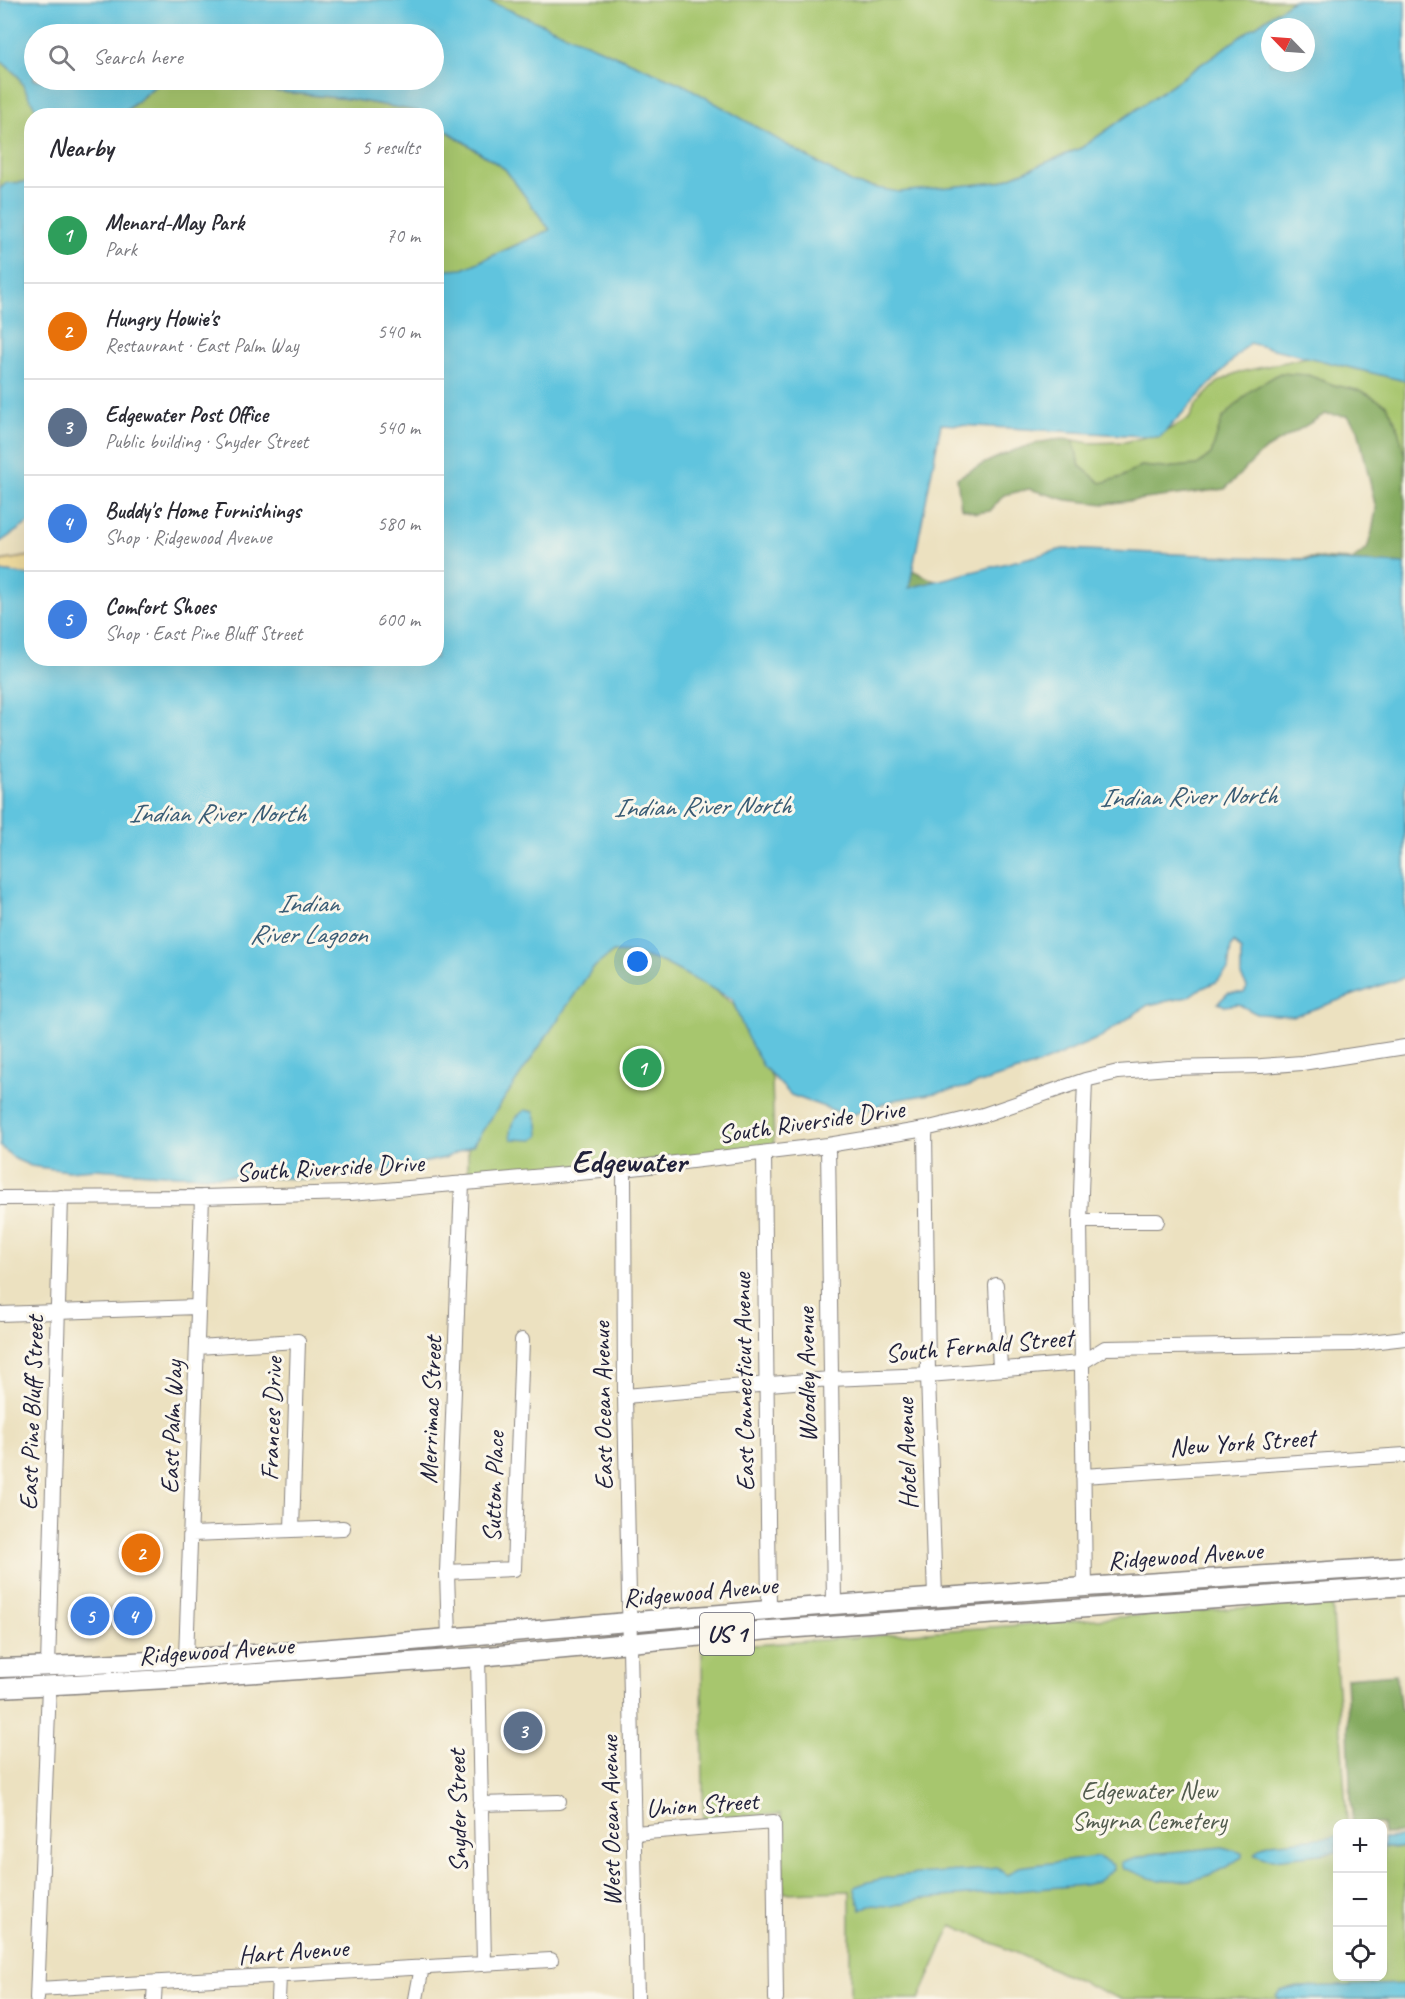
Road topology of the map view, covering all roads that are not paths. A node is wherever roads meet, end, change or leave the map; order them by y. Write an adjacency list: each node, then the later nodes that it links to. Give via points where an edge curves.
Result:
1 (1405, 1047): 2 (street, South Riverside Drive, via 1302,1063 1169,1068 1118,1072)
2 (1085, 1080): 3 (street, South Riverside Drive, via 983,1115); 11 (street)
3 (925, 1129): 4 (street, South Riverside Drive); 22 (street, Hotel Avenue)
4 (828, 1145): 5 (street, South Riverside Drive); 23 (street, Woodley Avenue)
5 (764, 1153): 6 (street, South Riverside Drive); 24 (street, East Connecticut Avenue)
6 (624, 1169): 7 (street, South Riverside Drive); 25 (street, East Ocean Avenue)
7 (462, 1183): 9 (street, South Riverside Drive, via 351,1193); 32 (street, Merrimac Street)
8 (61, 1197): 9 (street, South Riverside Drive); 10 (street, South Riverside Drive); 15 (street, East Pine Bluff Street)
9 (202, 1197): 14 (street, East Palm Way)
10 (0, 1198)
11 (1080, 1221): 12 (street); 20 (street)
12 (1157, 1221)
13 (996, 1285): 21 (street)
14 (197, 1307): 15 (street); 19 (street, East Palm Way)
15 (58, 1311): 16 (street); 49 (street, East Pine Bluff Street)
16 (0, 1314)
17 (1405, 1338): 20 (street, South Fernald Street, via 1353,1344 1105,1348)
18 (522, 1341): 32 (street, Sutton Place, via 514,1569)
19 (197, 1347): 28 (street, Frances Drive, via 298,1341); 30 (street, East Palm Way)
20 (1081, 1363): 21 (street, South Fernald Street); 27 (street)
21 (1000, 1369): 22 (street, South Fernald Street)
22 (928, 1375): 23 (street, South Fernald Street); 38 (street, Hotel Avenue)
23 (830, 1379): 24 (street, South Fernald Street); 39 (street, Woodley Avenue)
24 (767, 1385): 25 (street, South Fernald Street); 41 (street, East Connecticut Avenue)
25 (626, 1396): 43 (street, East Ocean Avenue)
26 (1405, 1455): 27 (street, New York Street)
27 (1083, 1476): 36 (street)
28 (292, 1528): 29 (street); 30 (street)
29 (343, 1528)
30 (192, 1534): 48 (street, East Palm Way)
31 (1405, 1566): 34 (main road, Ridgewood Avenue / US 1)
32 (447, 1572): 44 (street, Merrimac Street)
33 (1405, 1576): 37 (main road, via 1361,1579)
34 (1238, 1577): 36 (main road, Ridgewood Avenue / US 1); 40 (main road, via 1218,1586 1116,1594)
35 (1405, 1586): 37 (main road, Ridgewood Avenue / US 1)
36 (1082, 1588): 38 (main road, Ridgewood Avenue / US 1); 42 (main road, via 1066,1599 970,1606)
37 (1341, 1590): 40 (main road, Ridgewood Avenue / US 1)
38 (935, 1598): 39 (main road, Ridgewood Avenue / US 1)
39 (834, 1605): 41 (main road, Ridgewood Avenue / US 1)
40 (1102, 1606): 42 (main road, Ridgewood Avenue / US 1)
41 (769, 1610): 43 (main road, Ridgewood Avenue / US 1)
42 (958, 1616): 45 (main road, Ridgewood Avenue / US 1)
43 (630, 1623): 44 (main road, Ridgewood Avenue / US 1); 45 (street, East Ocean Avenue)
44 (450, 1639): 46 (main road, Ridgewood Avenue / US 1)
45 (631, 1642): 47 (main road, Ridgewood Avenue / US 1); 56 (street, West Ocean Avenue)
46 (380, 1644): 48 (main road, Ridgewood Avenue / US 1); 51 (main road, via 375,1652 304,1658)
47 (478, 1657): 51 (main road, Ridgewood Avenue / US 1); 55 (street, Snyder Street)
48 (186, 1658): 49 (main road, Ridgewood Avenue / US 1); 52 (main road, via 173,1670 75,1675)
49 (48, 1667): 50 (main road, Ridgewood Avenue / US 1)
50 (0, 1668)
51 (283, 1671): 52 (main road, Ridgewood Avenue / US 1)
52 (57, 1685): 53 (main road, Ridgewood Avenue / US 1); 62 (street)
53 (0, 1688)
54 (559, 1802): 55 (street)
55 (480, 1804): 58 (street, Snyder Street)
56 (634, 1833): 66 (street, West Ocean Avenue); 67 (street, Union Street, via 774,1822)
57 (551, 1960): 58 (street, Hart Avenue)
58 (484, 1964): 59 (street, Hart Avenue)
59 (422, 1966): 60 (street, Hart Avenue); 65 (street)
60 (279, 1976): 61 (street, Hart Avenue); 64 (street)
61 (155, 1983): 62 (street, Hart Avenue); 63 (street)
62 (38, 1994)
63 (154, 1999)
64 (278, 1999)
65 (416, 1999)
66 (637, 1999)
67 (776, 1999)

